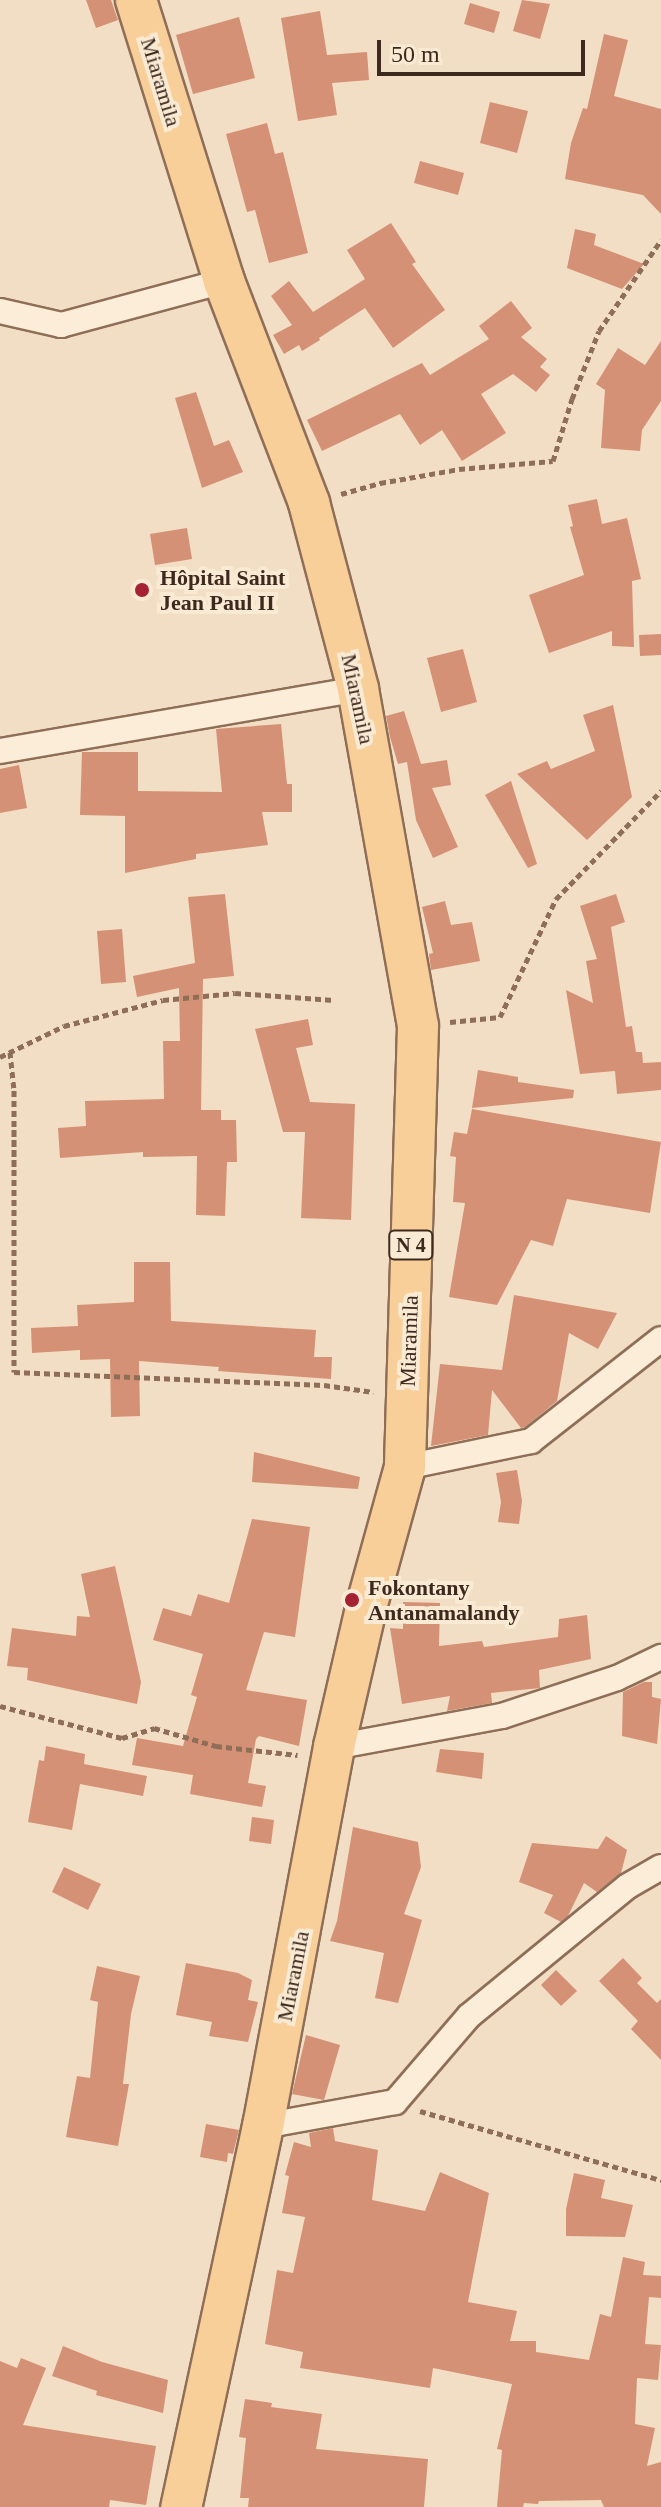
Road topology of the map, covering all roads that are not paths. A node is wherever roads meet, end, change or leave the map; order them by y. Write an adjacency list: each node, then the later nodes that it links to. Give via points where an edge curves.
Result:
1 (136, 0): 2 (main road, Miaramila / N 4)
2 (224, 281): 3 (street, via 61,325); 4 (main road, Miaramila / N 4, via 309,503)
3 (0, 311)
4 (358, 689): 5 (street); 7 (main road, Miaramila / N 4, via 418,1026)
5 (0, 751)
6 (661, 1339): 7 (street, via 531,1441)
7 (405, 1467): 9 (main road, Miaramila / N 4)
8 (661, 1657): 9 (street, via 617,1678 502,1716)
9 (333, 1752): 11 (main road, Miaramila / N 4)
10 (661, 1867): 11 (street, via 628,1886 469,2016 395,2102)
11 (263, 2126): 12 (main road, Miaramila / N 4)
12 (181, 2507)

